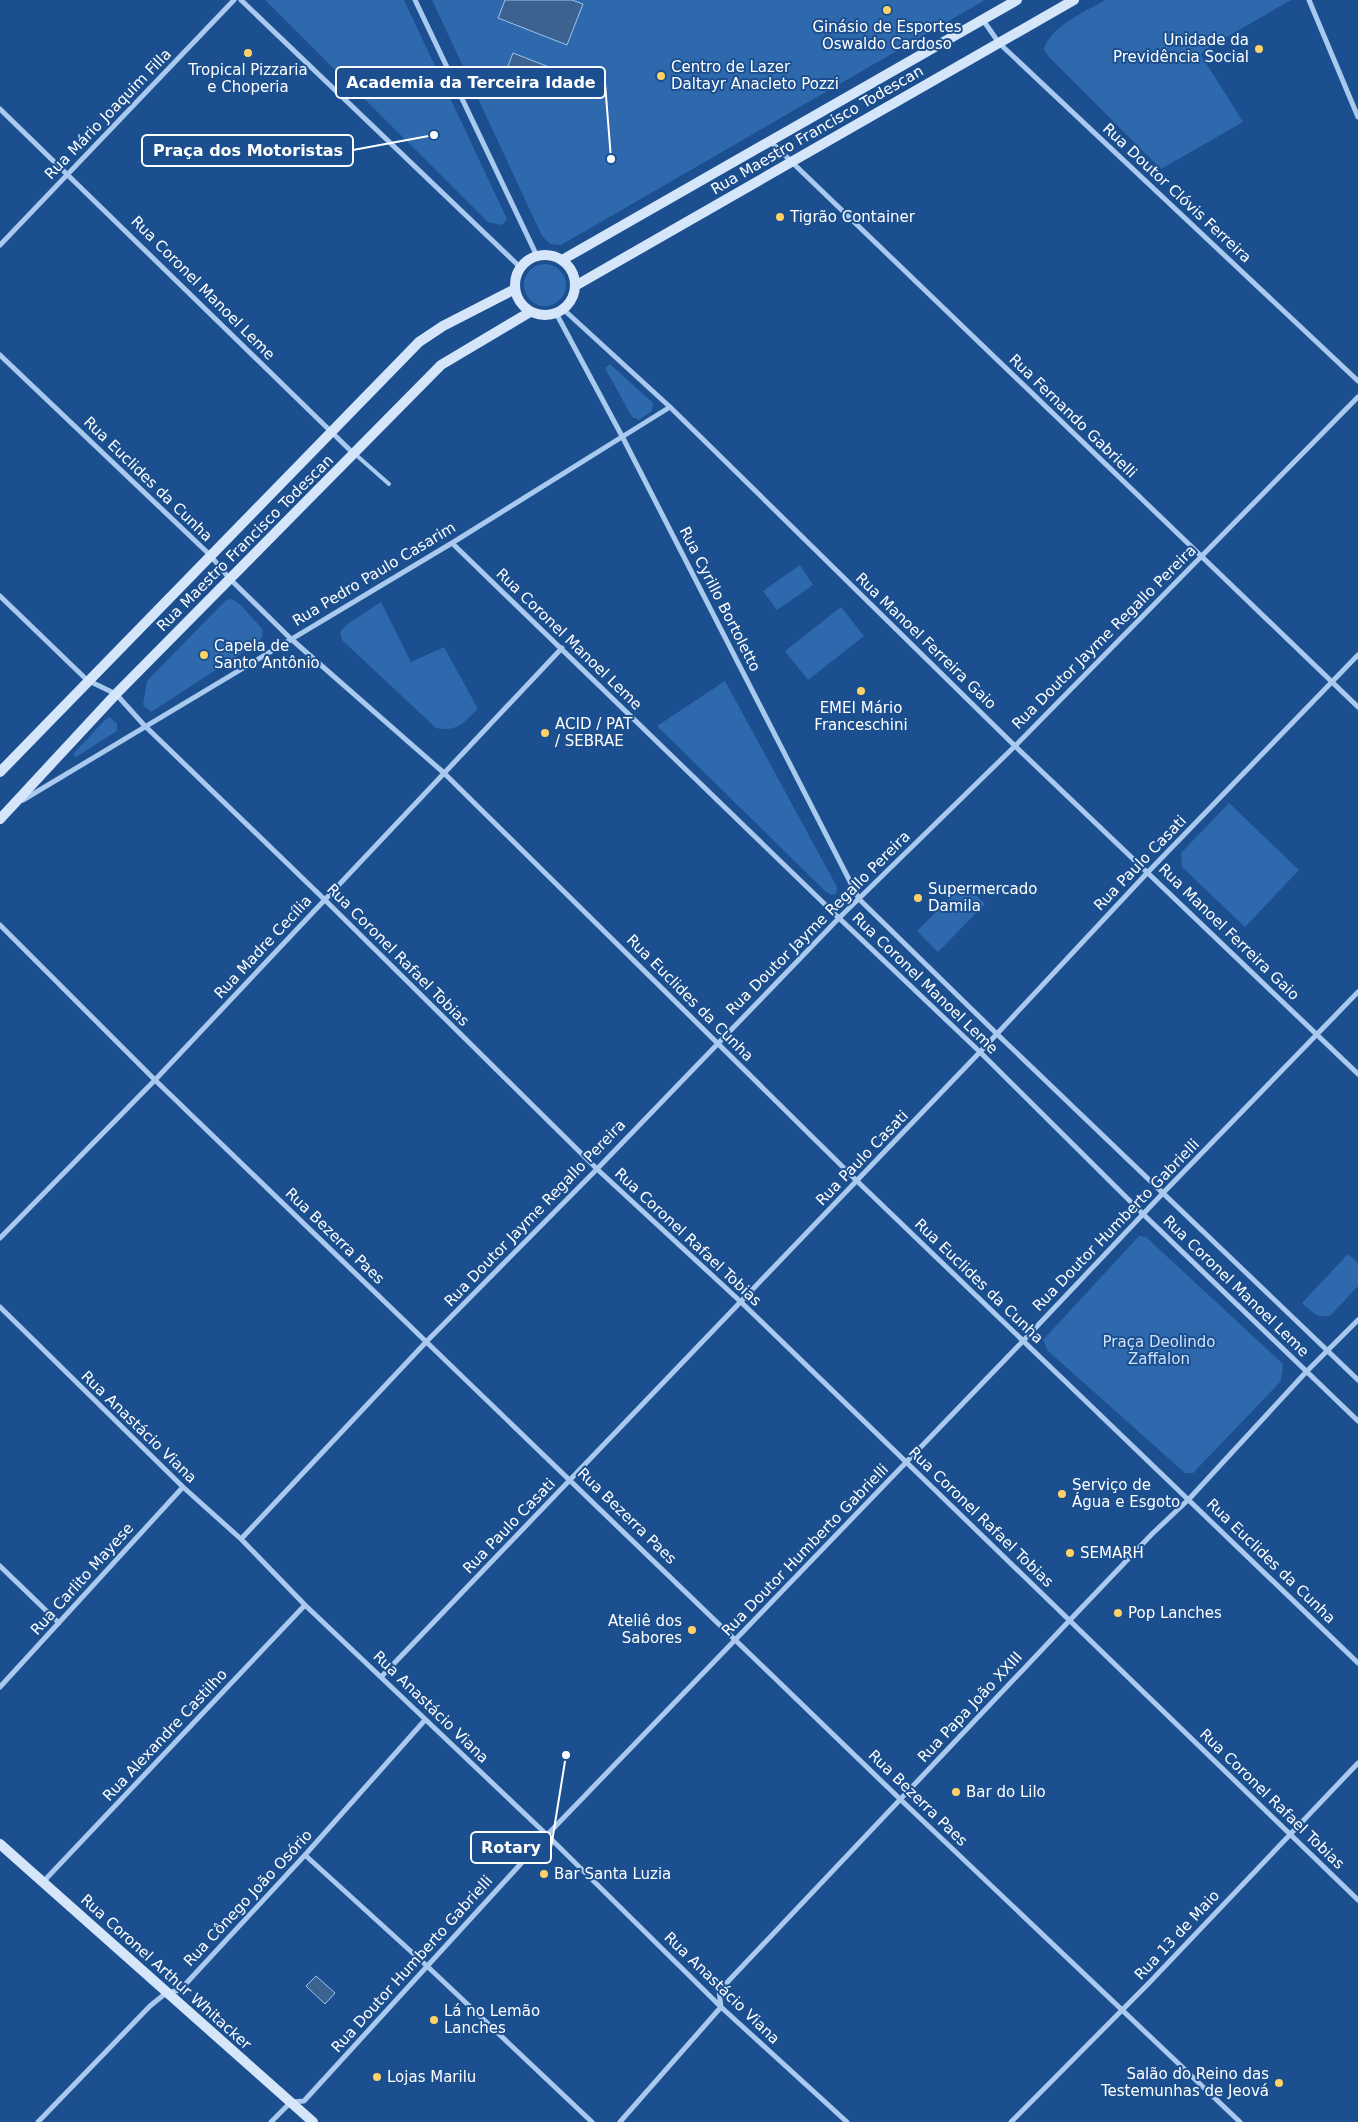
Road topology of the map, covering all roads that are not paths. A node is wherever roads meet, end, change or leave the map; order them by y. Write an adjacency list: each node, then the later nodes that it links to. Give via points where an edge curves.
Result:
1 (234, 0): 13 (street, Rua Mário Joaquim Filla)
2 (240, 0): 17 (street)
3 (415, 0): 15 (street)
4 (1017, 0): 7 (main road, Rua Maestro Francisco Todescan)
5 (1074, 0): 8 (main road, Rua Maestro Francisco Todescan)
6 (1310, 0): 10 (street)
7 (983, 20): 8 (street, Rua Doutor Clóvis Ferreira); 11 (main road, Rua Maestro Francisco Todescan)
8 (999, 43): 12 (main road, Rua Maestro Francisco Todescan); 23 (street, Rua Doutor Clóvis Ferreira)
9 (0, 109): 13 (street, Rua Coronel Manoel Leme)
10 (1358, 117)
11 (771, 142): 12 (street, Rua Fernando Gabrielli); 16 (main road, Rua Maestro Francisco Todescan)
12 (791, 163): 18 (main road, Rua Maestro Francisco Todescan); 32 (street, Rua Fernando Gabrielli)
13 (69, 174): 14 (street, Rua Mário Joaquim Filla); 26 (street, Rua Coronel Manoel Leme)
14 (0, 245)
15 (537, 256): 16 (main road); 17 (main road)
16 (562, 260): 18 (main road, via 572,272)
17 (520, 268): 19 (main road)
18 (575, 286): 20 (main road, via 569,303)
19 (515, 289): 21 (main road, via 523,306); 26 (main road, Rua Maestro Francisco Todescan, via 419,342)
20 (560, 311): 21 (main road, via 539,315); 25 (street, Rua Manoel Ferreira Gaio); 27 (street, Rua Cyrillo Bortoletto)
21 (530, 312): 28 (main road, Rua Maestro Francisco Todescan, via 441,365)
22 (0, 355): 31 (street, Rua Euclides da Cunha)
23 (1358, 381)
24 (1358, 397): 32 (street, Rua Doutor Jayme Regallo Pereira)
25 (670, 407): 27 (street, Rua Pedro Paulo Casarim); 43 (street, Rua Manoel Ferreira Gaio)
26 (330, 431): 28 (street, Rua Coronel Manoel Leme); 31 (main road, Rua Maestro Francisco Todescan)
27 (623, 438): 30 (street, Rua Pedro Paulo Casarim); 49 (street, Rua Cyrillo Bortoletto)
28 (354, 454): 29 (lane, Rua Coronel Manoel Leme); 33 (main road, Rua Maestro Francisco Todescan)
29 (389, 484)
30 (452, 543): 35 (street, Rua Pedro Paulo Casarim); 36 (street, Rua Coronel Manoel Leme)
31 (210, 555): 33 (street, Rua Euclides da Cunha); 38 (main road, Rua Maestro Francisco Todescan)
32 (1201, 556): 39 (street, Rua Fernando Gabrielli); 43 (street, Rua Doutor Jayme Regallo Pereira)
33 (229, 578): 35 (street, Rua Euclides da Cunha); 40 (main road, Rua Maestro Francisco Todescan)
34 (0, 596): 38 (street, Rua Coronel Rafael Tobias)
35 (290, 638): 42 (street, Rua Pedro Paulo Casarim); 45 (street, Rua Euclides da Cunha)
36 (562, 648): 45 (street, Rua Madre Cecília); 51 (street, Rua Coronel Manoel Leme)
37 (1358, 655): 39 (street, Rua Paulo Casati)
38 (87, 680): 40 (street, Rua Coronel Rafael Tobias); 44 (main road, Rua Maestro Francisco Todescan)
39 (1332, 682): 41 (street, Rua Fernando Gabrielli); 48 (street, Rua Paulo Casati)
40 (116, 694): 42 (street, Rua Coronel Rafael Tobias); 46 (main road, Rua Maestro Francisco Todescan)
41 (1358, 707)
42 (144, 725): 46 (street, Rua Pedro Paulo Casarim); 50 (street, Rua Coronel Rafael Tobias)
43 (1015, 746): 48 (street, Rua Manoel Ferreira Gaio); 49 (street, Rua Doutor Jayme Regallo Pereira)
44 (0, 772)
45 (444, 773): 50 (street, Rua Madre Cecília); 56 (street, Rua Euclides da Cunha)
46 (11, 807): 47 (main road, Rua Maestro Francisco Todescan)
47 (0, 819)
48 (1148, 872): 54 (street, Rua Paulo Casati); 55 (street, Rua Manoel Ferreira Gaio)
49 (859, 898): 51 (street, Rua Doutor Jayme Regallo Pereira); 54 (street, Rua Coronel Manoel Leme)
50 (324, 899): 59 (street, Rua Madre Cecília); 60 (street, Rua Coronel Rafael Tobias)
51 (839, 918): 56 (street, Rua Doutor Jayme Regallo Pereira); 57 (street, Rua Coronel Manoel Leme)
52 (0, 925): 59 (street, Rua Bezerra Paes)
53 (1358, 992): 55 (street, Rua Doutor Humberto Gabrielli)
54 (997, 1034): 57 (street, Rua Paulo Casati); 62 (street, Rua Coronel Manoel Leme)
55 (1317, 1034): 58 (street, Rua Manoel Ferreira Gaio); 62 (street, Rua Doutor Humberto Gabrielli)
56 (717, 1043): 60 (street, Rua Doutor Jayme Regallo Pereira); 61 (street, Rua Euclides da Cunha)
57 (980, 1052): 61 (street, Rua Paulo Casati); 63 (street, Rua Coronel Manoel Leme)
58 (1358, 1074)
59 (155, 1080): 64 (street, Rua Madre Cecília); 68 (street, Rua Bezerra Paes)
60 (597, 1169): 65 (street, Rua Coronel Rafael Tobias); 68 (street, Rua Doutor Jayme Regallo Pereira)
61 (857, 1181): 65 (street, Rua Paulo Casati); 69 (street, Rua Euclides da Cunha)
62 (1163, 1193): 63 (street, Rua Doutor Humberto Gabrielli); 70 (street, Rua Coronel Manoel Leme)
63 (1143, 1214): 69 (street, Rua Doutor Humberto Gabrielli); 71 (street, Rua Coronel Manoel Leme)
64 (0, 1238)
65 (741, 1302): 74 (street, Rua Coronel Rafael Tobias); 75 (street, Rua Paulo Casati)
66 (0, 1308): 76 (street, Rua Anastácio Viana)
67 (1358, 1320): 70 (street, Rua Papa João XXIII)
68 (426, 1341): 75 (street, Rua Bezerra Paes); 78 (street, Rua Doutor Jayme Regallo Pereira)
69 (1023, 1341): 74 (street, Rua Doutor Humberto Gabrielli); 77 (street, Rua Euclides da Cunha)
70 (1328, 1350): 71 (street, Rua Papa João XXIII); 72 (street, Rua Coronel Manoel Leme)
71 (1307, 1371): 73 (street, Rua Coronel Manoel Leme); 77 (street, Rua Papa João XXIII)
72 (1358, 1380)
73 (1358, 1421)
74 (906, 1462): 81 (street, Rua Coronel Rafael Tobias); 83 (street, Rua Doutor Humberto Gabrielli)
75 (571, 1480): 83 (street, Rua Bezerra Paes); 85 (street, Rua Paulo Casati)
76 (183, 1487): 78 (street, Rua Anastácio Viana); 82 (street, Rua Carlito Mayese)
77 (1189, 1499): 81 (street, Rua Papa João XXIII); 84 (street, Rua Euclides da Cunha)
78 (241, 1539): 80 (street, Rua Anastácio Viana)
79 (0, 1566): 82 (street)
80 (305, 1605): 85 (street, Rua Anastácio Viana); 94 (street, Rua Alexandre Castilho)
81 (1069, 1621): 89 (street, Rua Papa João XXIII); 90 (street, Rua Coronel Rafael Tobias)
82 (58, 1623): 86 (street, Rua Carlito Mayese)
83 (736, 1640): 89 (street, Rua Bezerra Paes); 91 (street, Rua Doutor Humberto Gabrielli)
84 (1358, 1663)
85 (382, 1676): 87 (street, Rua Anastácio Viana)
86 (0, 1687)
87 (425, 1720): 91 (street, Rua Anastácio Viana); 93 (street, Rua Cônego João Osório)
88 (1358, 1763): 90 (street, Rua 13 de Maio)
89 (901, 1800): 98 (street, Rua Papa João XXIII, via 719,1991); 99 (street, Rua Bezerra Paes)
90 (1289, 1834): 95 (street, Rua Coronel Rafael Tobias); 99 (street, Rua 13 de Maio)
91 (547, 1835): 96 (street, Rua Doutor Humberto Gabrielli); 98 (street, Rua Anastácio Viana)
92 (0, 1844): 94 (main road, Rua Coronel Arthur Whitacker)
93 (305, 1855): 96 (street); 97 (street, Rua Cônego João Osório, via 180,1990)
94 (43, 1882): 97 (main road, Rua Coronel Arthur Whitacker)
95 (1358, 1900)
96 (427, 1966): 100 (street, Rua Doutor Humberto Gabrielli, via 304,2101); 104 (street)
97 (166, 1993): 100 (main road, Rua Coronel Arthur Whitacker); 101 (street, Rua Cônego João Osório)
98 (720, 2007): 105 (street, Rua Papa João XXIII); 106 (street, Rua Anastácio Viana)
99 (1122, 2010): 107 (street, Rua 13 de Maio); 108 (street, Rua Bezerra Paes)
100 (291, 2102): 102 (street, Rua Doutor Humberto Gabrielli); 103 (main road, Rua Coronel Arthur Whitacker)
101 (38, 2122)
102 (271, 2122)
103 (313, 2122)
104 (592, 2122)
105 (620, 2122)
106 (848, 2122)
107 (1011, 2122)
108 (1240, 2122)

